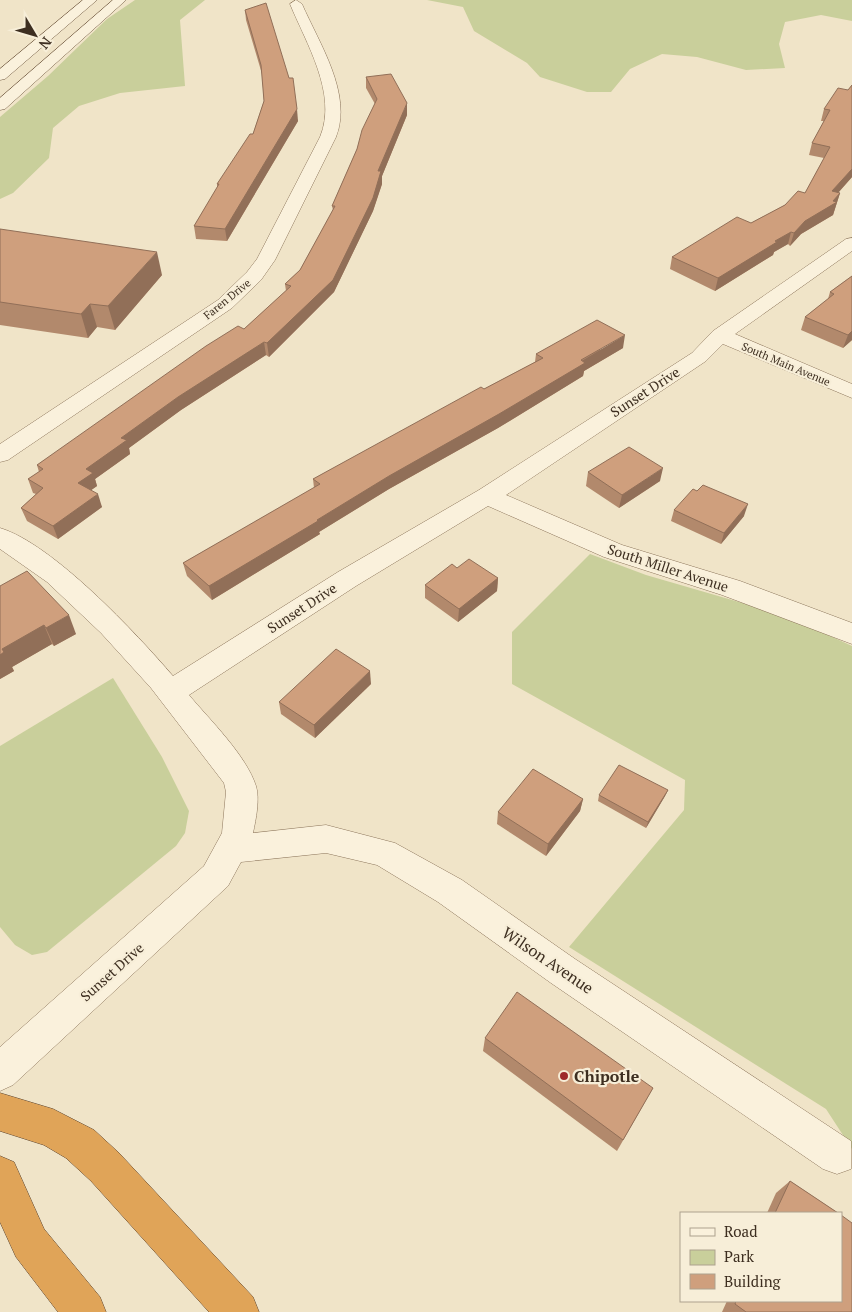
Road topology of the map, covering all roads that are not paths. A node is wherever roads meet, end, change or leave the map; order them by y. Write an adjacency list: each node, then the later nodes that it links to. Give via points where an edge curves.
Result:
1 (91, 0): 4 (street)
2 (120, 0): 5 (street)
3 (296, 4): 9 (street, Faren Drive, via 323,69 333,101 334,117 328,137 264,264 225,304)
4 (0, 76)
5 (0, 106)
6 (852, 243): 7 (street, Sunset Drive)
7 (720, 335): 8 (street, South Main Avenue); 10 (street, Sunset Drive, via 699,357)
8 (852, 392)
9 (0, 455)
10 (487, 496): 12 (street, South Miller Avenue, via 613,551 731,588); 13 (street, Sunset Drive)
11 (0, 538): 13 (street, via 59,578)
12 (852, 634)
13 (171, 692): 14 (street, Sunset Drive, via 241,788 241,820)
14 (234, 848): 15 (street, Sunset Drive, via 216,876); 17 (street, Wilson Avenue, via 326,839 384,853 450,891 563,971)
15 (0, 1072)
16 (0, 1112): 20 (highway, via 53,1128 80,1144)
17 (838, 1154)
18 (0, 1176): 19 (highway, via 30,1243)
19 (85, 1312)
20 (238, 1312)

